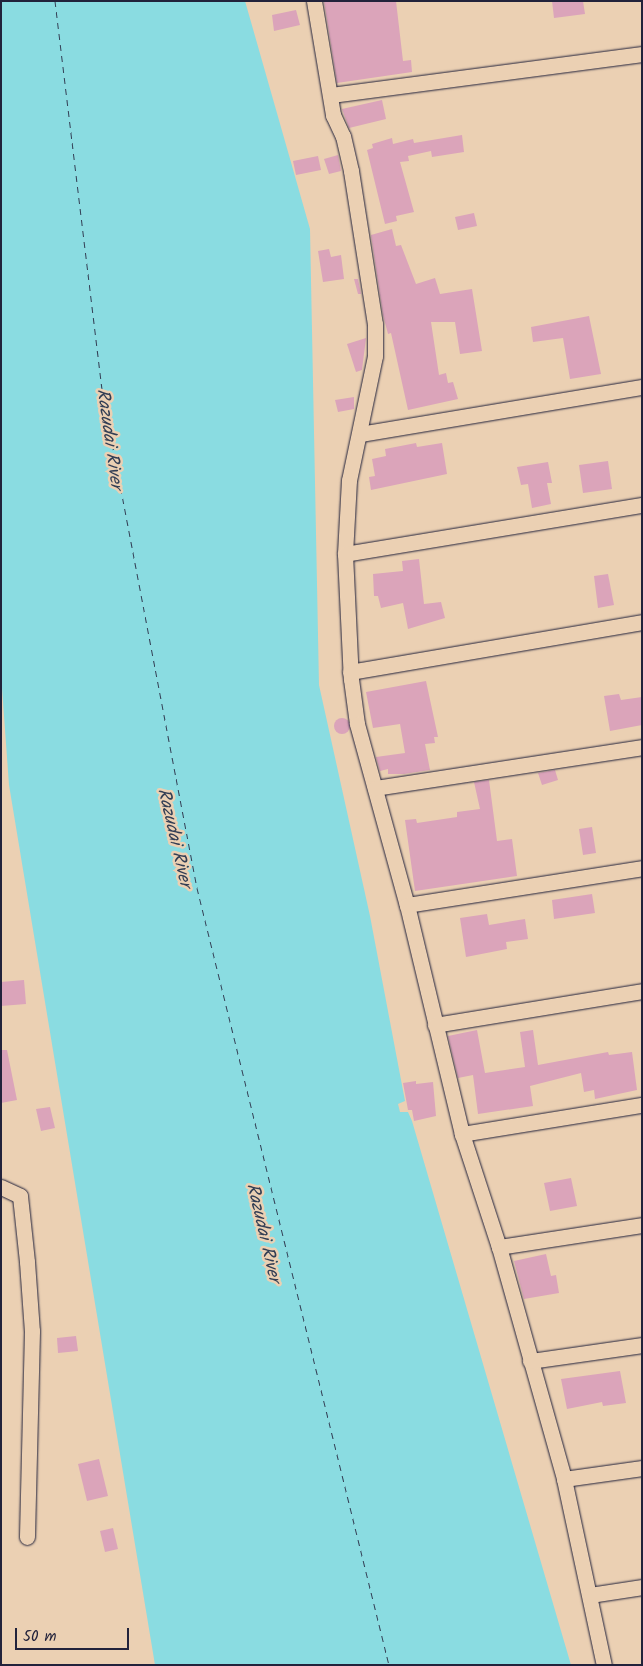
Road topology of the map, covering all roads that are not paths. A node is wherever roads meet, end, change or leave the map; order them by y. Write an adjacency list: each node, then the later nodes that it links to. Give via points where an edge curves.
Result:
1 (314, 1): 3 (street)
2 (642, 54): 3 (street)
3 (331, 95): 5 (street, via 333,115 343,136 350,171 375,324 375,356)
4 (642, 387): 5 (street)
5 (360, 434): 7 (street, via 349,480)
6 (642, 505): 7 (street)
7 (345, 554): 9 (street)
8 (642, 622): 9 (street)
9 (350, 672): 11 (street, via 357,724)
10 (642, 746): 11 (street)
11 (375, 788): 13 (street)
12 (642, 868): 13 (street)
13 (407, 905): 15 (street)
14 (642, 991): 15 (street)
15 (435, 1025): 17 (street)
16 (642, 1105): 17 (street)
17 (462, 1134): 20 (street)
18 (1, 1187): 25 (street, via 20,1196 28,1262 32,1331)
19 (642, 1225): 20 (street)
20 (499, 1247): 22 (street)
21 (642, 1345): 22 (street)
22 (530, 1360): 24 (street)
23 (642, 1468): 24 (street)
24 (564, 1479): 27 (street)
25 (27, 1537)
26 (642, 1587): 27 (street)
27 (590, 1595): 28 (street)
28 (604, 1665)

